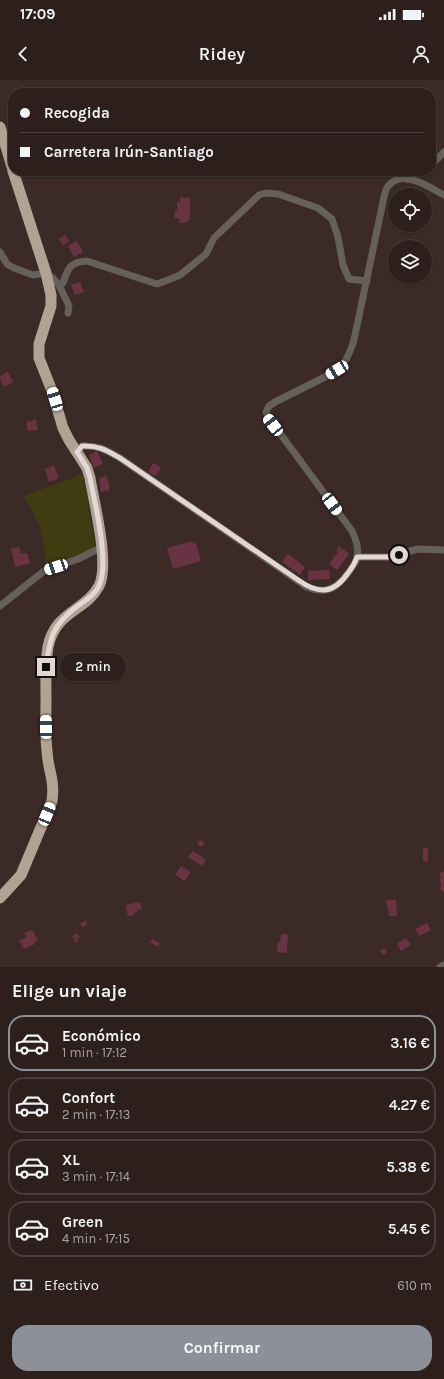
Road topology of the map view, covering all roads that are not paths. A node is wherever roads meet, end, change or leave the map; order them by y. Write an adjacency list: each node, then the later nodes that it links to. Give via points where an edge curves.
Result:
1 (0, 127): 3 (highway)
2 (444, 152): 4 (street)
3 (8, 153)
4 (436, 160)
5 (15, 176): 10 (highway)
6 (412, 176): 7 (street)
7 (407, 179): 8 (street); 11 (street, via 396,180 388,186 384,196)
8 (444, 195)
9 (0, 252): 10 (street, via 7,264 14,268 33,275)
10 (46, 273): 12 (street, via 54,278); 14 (highway, via 51,306 39,344 39,358 63,428)
11 (367, 281): 12 (street, via 349,279 332,219 318,208 278,194 266,193 259,195 234,217 214,238 206,254 180,275 156,284 87,261 78,261 72,264); 17 (street, via 354,340 345,362 329,375 275,402 266,412 352,531 356,540)
12 (59, 286): 13 (street, via 69,306)
13 (68, 313)
14 (77, 452): 15 (highway, via 90,478); 17 (street, via 82,446 92,445 108,452 139,470 316,590 326,590 339,585)
15 (102, 547): 18 (street, via 78,559 44,570); 19 (highway, via 104,558 100,584 88,599 60,622 52,633 48,646 46,715 47,752 54,788 52,802 21,875)
16 (444, 550): 17 (street, via 418,549 388,557)
17 (357, 557)
18 (0, 606)
19 (0, 898)
20 (444, 965): 21 (street)
21 (440, 967)

